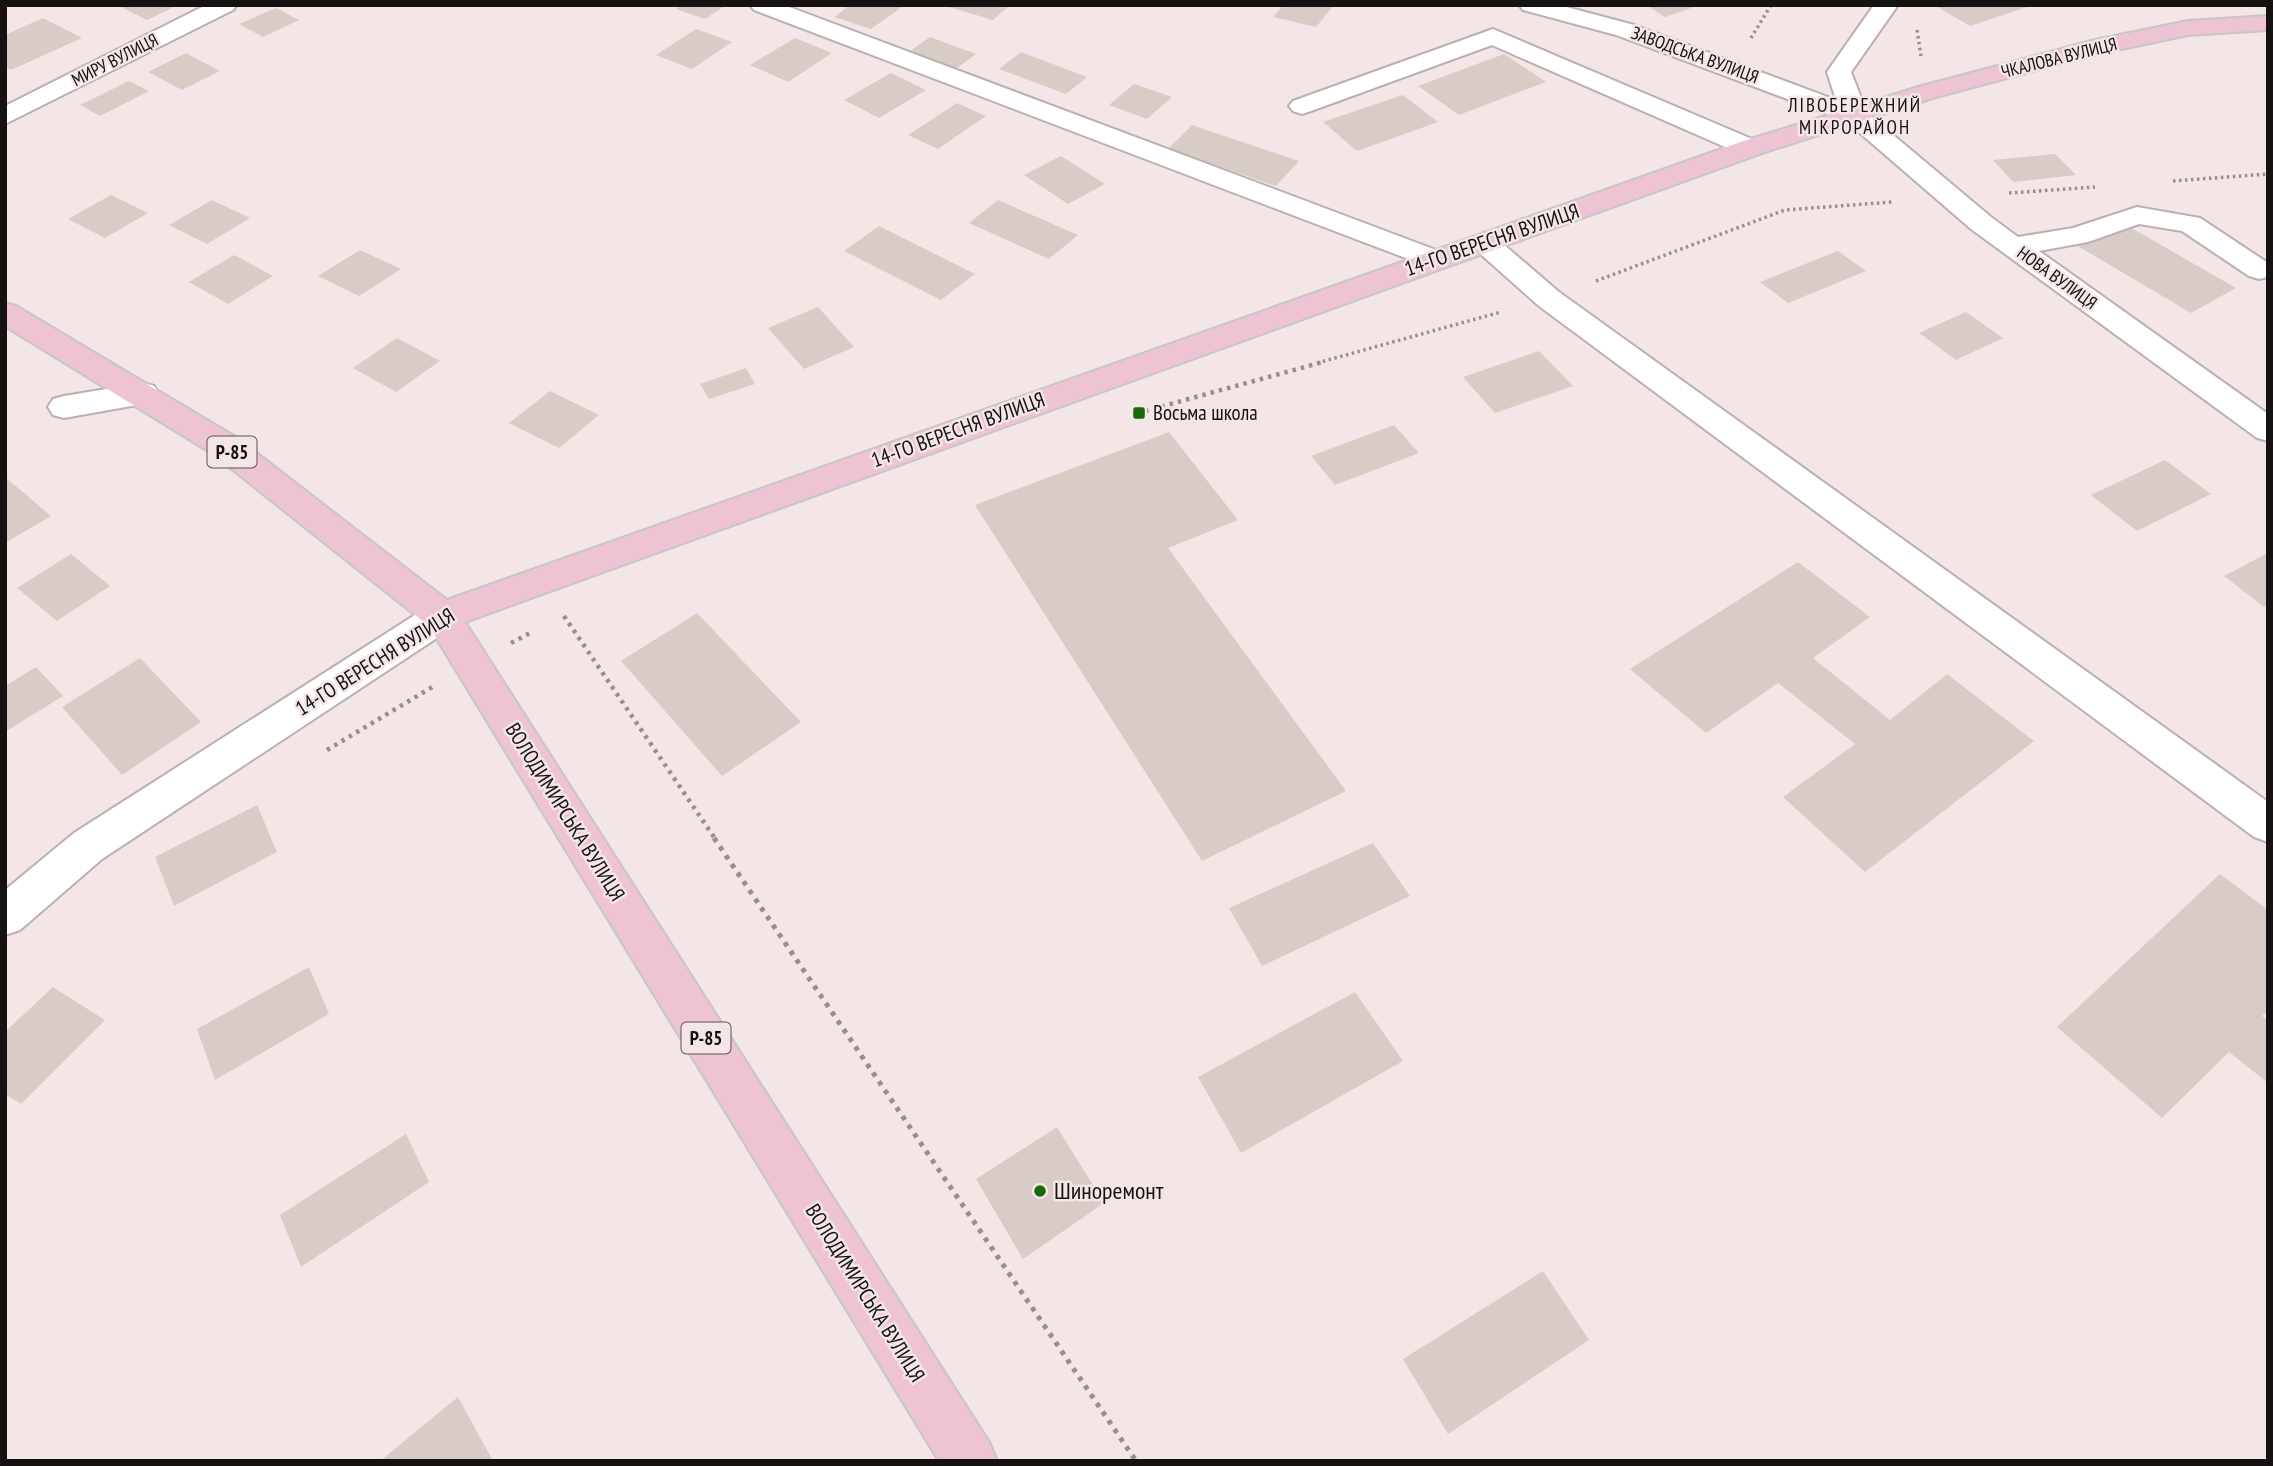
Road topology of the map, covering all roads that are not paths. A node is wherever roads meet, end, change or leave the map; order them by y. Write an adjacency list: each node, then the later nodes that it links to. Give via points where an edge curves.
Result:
1 (225, 5): 7 (street, МИРУ ВУЛИЦЯ)
2 (762, 5): 12 (street)
3 (1531, 5): 8 (street, ЗАВОДСЬКА ВУЛИЦЯ, via 1625,30)
4 (1886, 5): 8 (street, via 1839,72)
5 (2268, 23): 8 (main road, ЧКАЛОВА ВУЛИЦЯ, via 2188,28 2095,47)
6 (1302, 106): 9 (street, via 1493,36)
7 (5, 116)
8 (1855, 116): 9 (main road, 14-ГО ВЕРЕСНЯ ВУЛИЦЯ); 11 (street, НОВА ВУЛИЦЯ)
9 (1750, 148): 10 (main road, 14-ГО ВЕРЕСНЯ ВУЛИЦЯ)
10 (1486, 244): 12 (main road, 14-ГО ВЕРЕСНЯ ВУЛИЦЯ); 19 (street, via 1549,299)
11 (2014, 246): 13 (street, via 2078,236 2137,215 2190,224); 17 (street, НОВА ВУЛИЦЯ)
12 (1434, 259): 18 (main road, 14-ГО ВЕРЕСНЯ ВУЛИЦЯ)
13 (2259, 270)
14 (5, 313): 15 (main road, ВОЛОДИМИРСЬКА ВУЛИЦЯ / Р-85)
15 (143, 394): 16 (street); 18 (main road, ВОЛОДИМИРСЬКА ВУЛИЦЯ / Р-85, via 225,446)
16 (64, 407)
17 (2268, 430)
18 (442, 616): 20 (street, 14-ГО ВЕРЕСНЯ ВУЛИЦЯ, via 88,846); 21 (main road, ВОЛОДИМИРСЬКА ВУЛИЦЯ / Р-85)
19 (2268, 825)
20 (5, 916)
21 (970, 1461)

